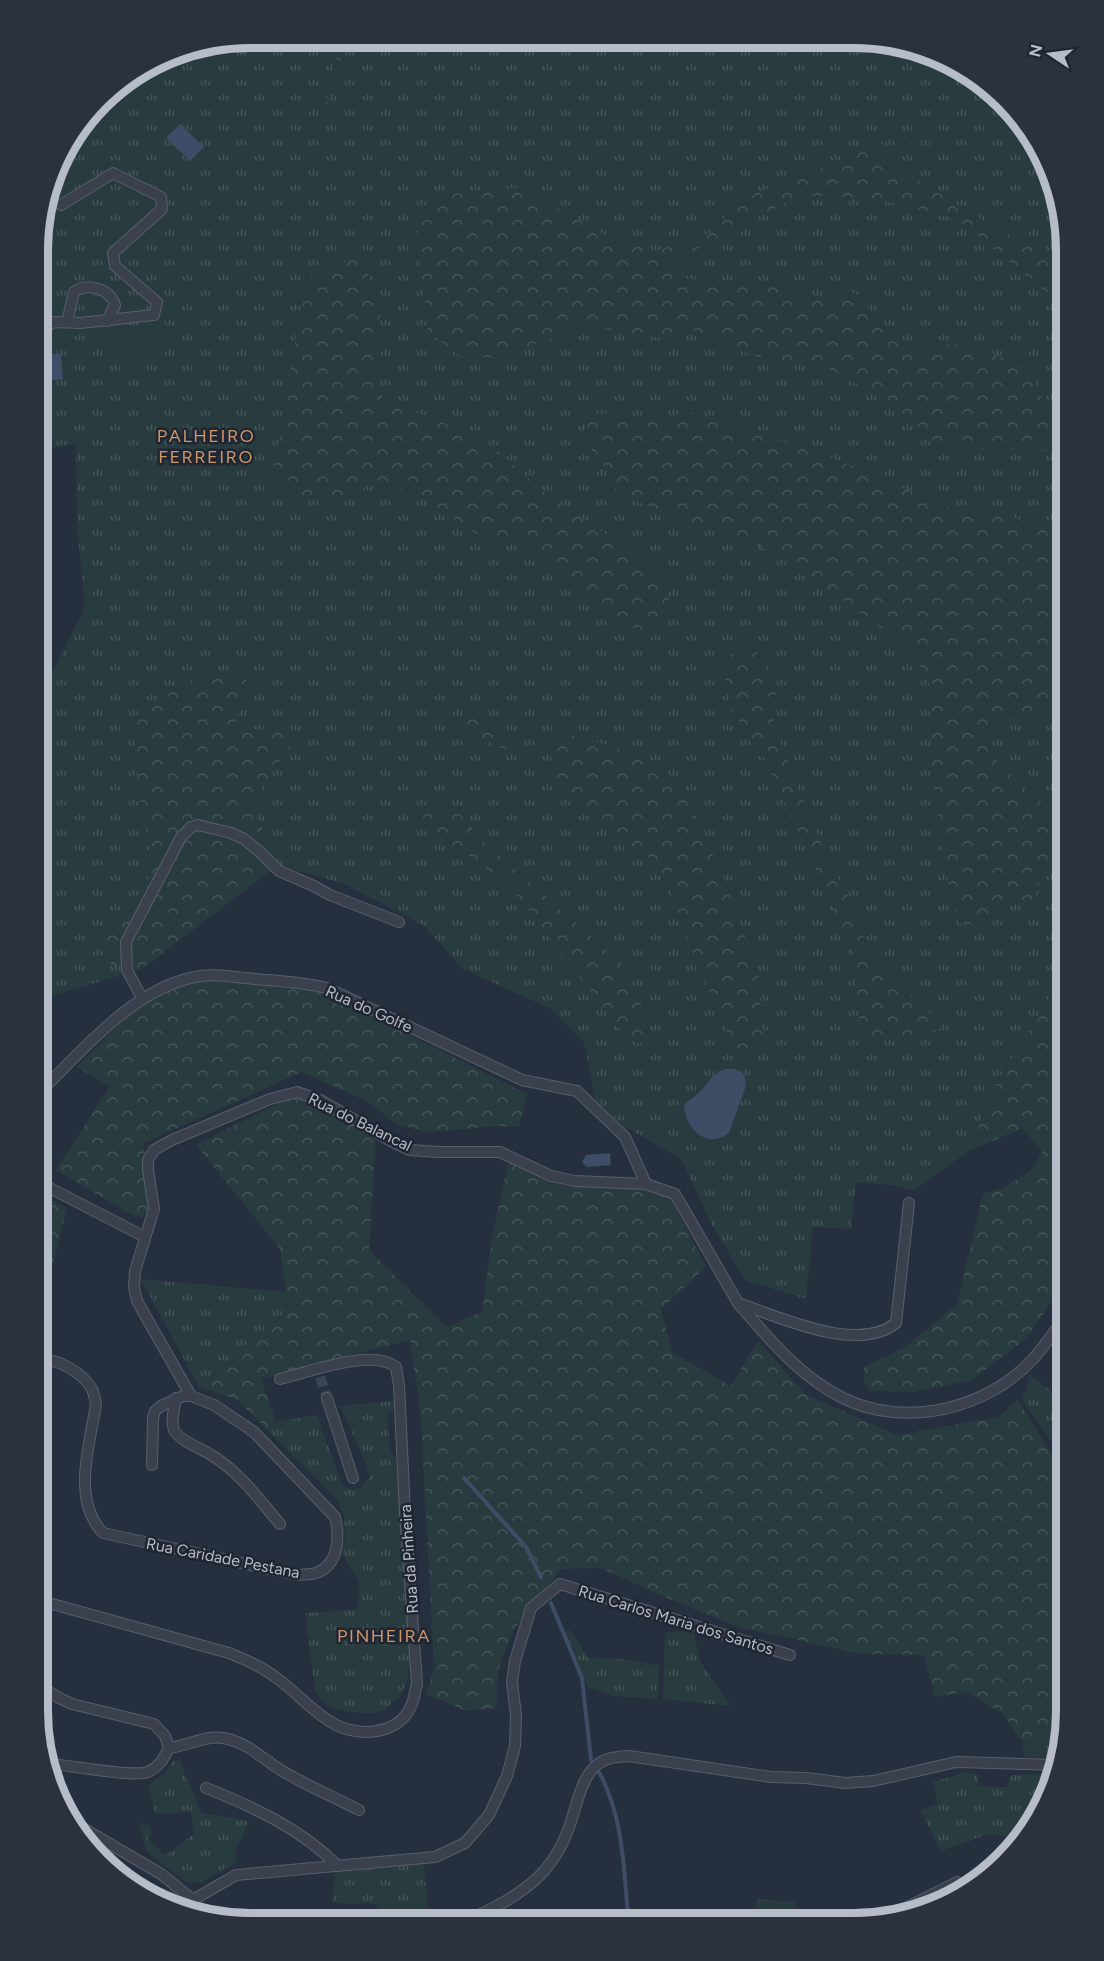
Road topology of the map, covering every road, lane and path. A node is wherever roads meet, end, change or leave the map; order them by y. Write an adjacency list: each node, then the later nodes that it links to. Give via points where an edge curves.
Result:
1 (61, 205): 2 (street, via 113,173 161,197 162,209 113,253 115,266 157,302 154,315)
2 (107, 321): 3 (street); 3 (street, via 115,305 113,300 105,292 86,287 74,292)
3 (67, 322): 4 (street)
4 (48, 325)
5 (399, 922): 6 (street, via 279,871 238,836 191,826 181,837 126,942 127,970)
6 (142, 998): 7 (street, Rua do Golfe); 8 (street, Rua do Golfe, via 159,988 212,975 327,988 522,1080 577,1091 625,1137)
7 (48, 1084)
8 (646, 1184): 11 (street, Rua do Balancal, via 575,1181 500,1152 410,1150 322,1101 297,1092 270,1099 154,1150 148,1160 154,1209); 12 (street, Rua do Balancal, via 675,1194)
9 (48, 1187): 11 (street)
10 (909, 1203): 12 (street, via 896,1323 888,1330 861,1335 830,1334)
11 (145, 1237): 16 (street, Rua do Balancal, via 135,1271 137,1301)
12 (738, 1303): 13 (street, Rua do Balancal, via 781,1352 824,1387 864,1406 887,1411 951,1408 992,1391 1032,1359)
13 (1056, 1328)
14 (48, 1360): 16 (street, Rua Caridade Pestana, via 76,1373 93,1390 96,1404 83,1489 87,1507 103,1533 297,1575 314,1574 327,1567 338,1545 335,1517 254,1432)
15 (280, 1379): 22 (street, Rua da Pinheira, via 319,1374 349,1361 381,1360 396,1367 417,1684 410,1708 396,1725 374,1733 342,1727 277,1678 229,1653)
16 (191, 1396): 17 (street)
17 (176, 1398): 19 (street, via 161,1406 153,1418); 21 (street, via 172,1420 179,1436 241,1478)
18 (327, 1398): 20 (street)
19 (152, 1465)
20 (353, 1478)
21 (280, 1524)
22 (48, 1603)
23 (790, 1655): 31 (street, Rua Carlos Maria dos Santos, via 560,1584 531,1608 514,1661 516,1715 512,1763 489,1815 465,1843 435,1857)
24 (48, 1688): 25 (street, via 72,1704 154,1724)
25 (169, 1748): 26 (street, via 162,1761 146,1773); 29 (street, via 225,1738)
26 (56, 1765)
27 (1048, 1765): 35 (street, via 956,1762 873,1781 845,1783 771,1777 629,1756 613,1758 595,1766 589,1775 568,1831 544,1870 514,1895)
28 (206, 1788): 31 (street, via 261,1812 307,1839)
29 (359, 1810)
30 (88, 1831): 33 (street, via 161,1874)
31 (338, 1866): 33 (street, Rua Carlos Maria dos Santos, via 236,1875)
32 (957, 1882): 34 (street)
33 (192, 1904)
34 (913, 1904)
35 (481, 1913)

